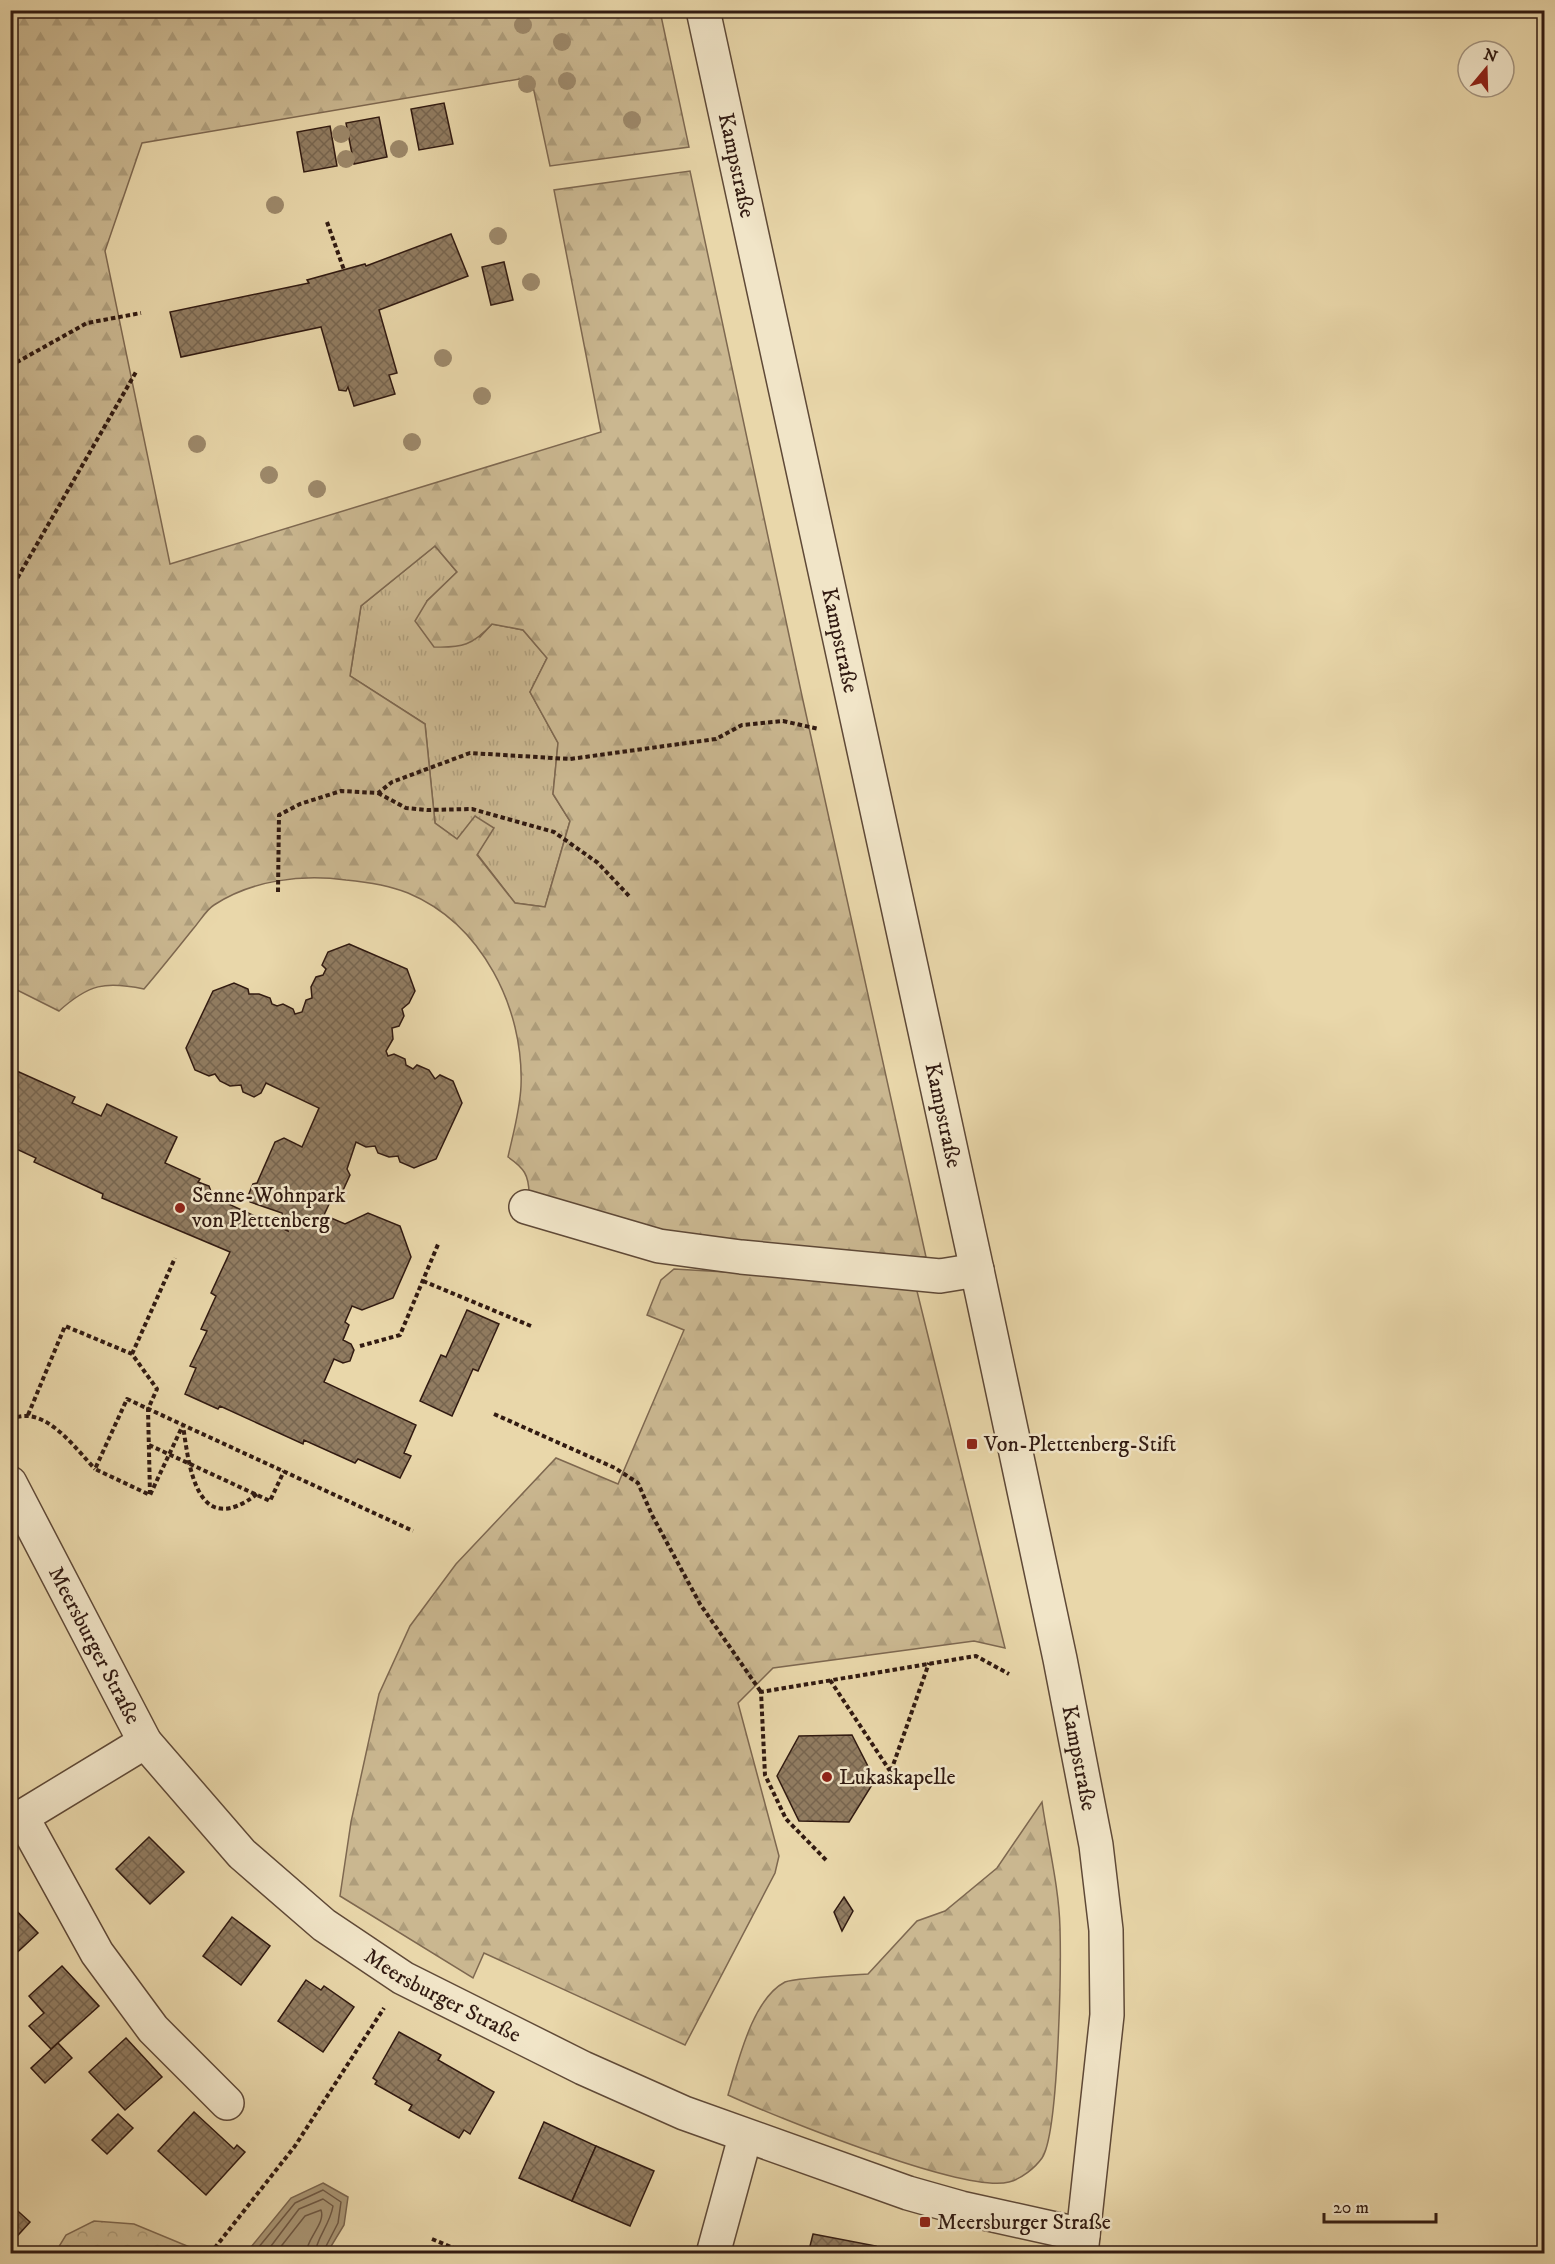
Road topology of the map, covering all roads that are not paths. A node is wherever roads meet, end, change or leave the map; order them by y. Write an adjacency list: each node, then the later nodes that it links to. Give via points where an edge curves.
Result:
1 (703, 10): 3 (street, Kampstraße)
2 (526, 1207): 3 (street, via 659,1246 940,1276)
3 (977, 1270): 9 (street, Kampstraße, via 1060,1659 1096,1845 1106,1930 1107,2015)
4 (10, 1483): 5 (street, Meersburger Straße)
5 (145, 1742): 6 (street); 8 (street, Meersburger Straße, via 242,1854 324,1925 403,1977 583,2068)
6 (16, 1821): 7 (street, via 98,1953 153,2029)
7 (227, 2103)
8 (745, 2137): 9 (street, Meersburger Straße, via 908,2193); 10 (street)
9 (1082, 2244)
10 (713, 2253)

